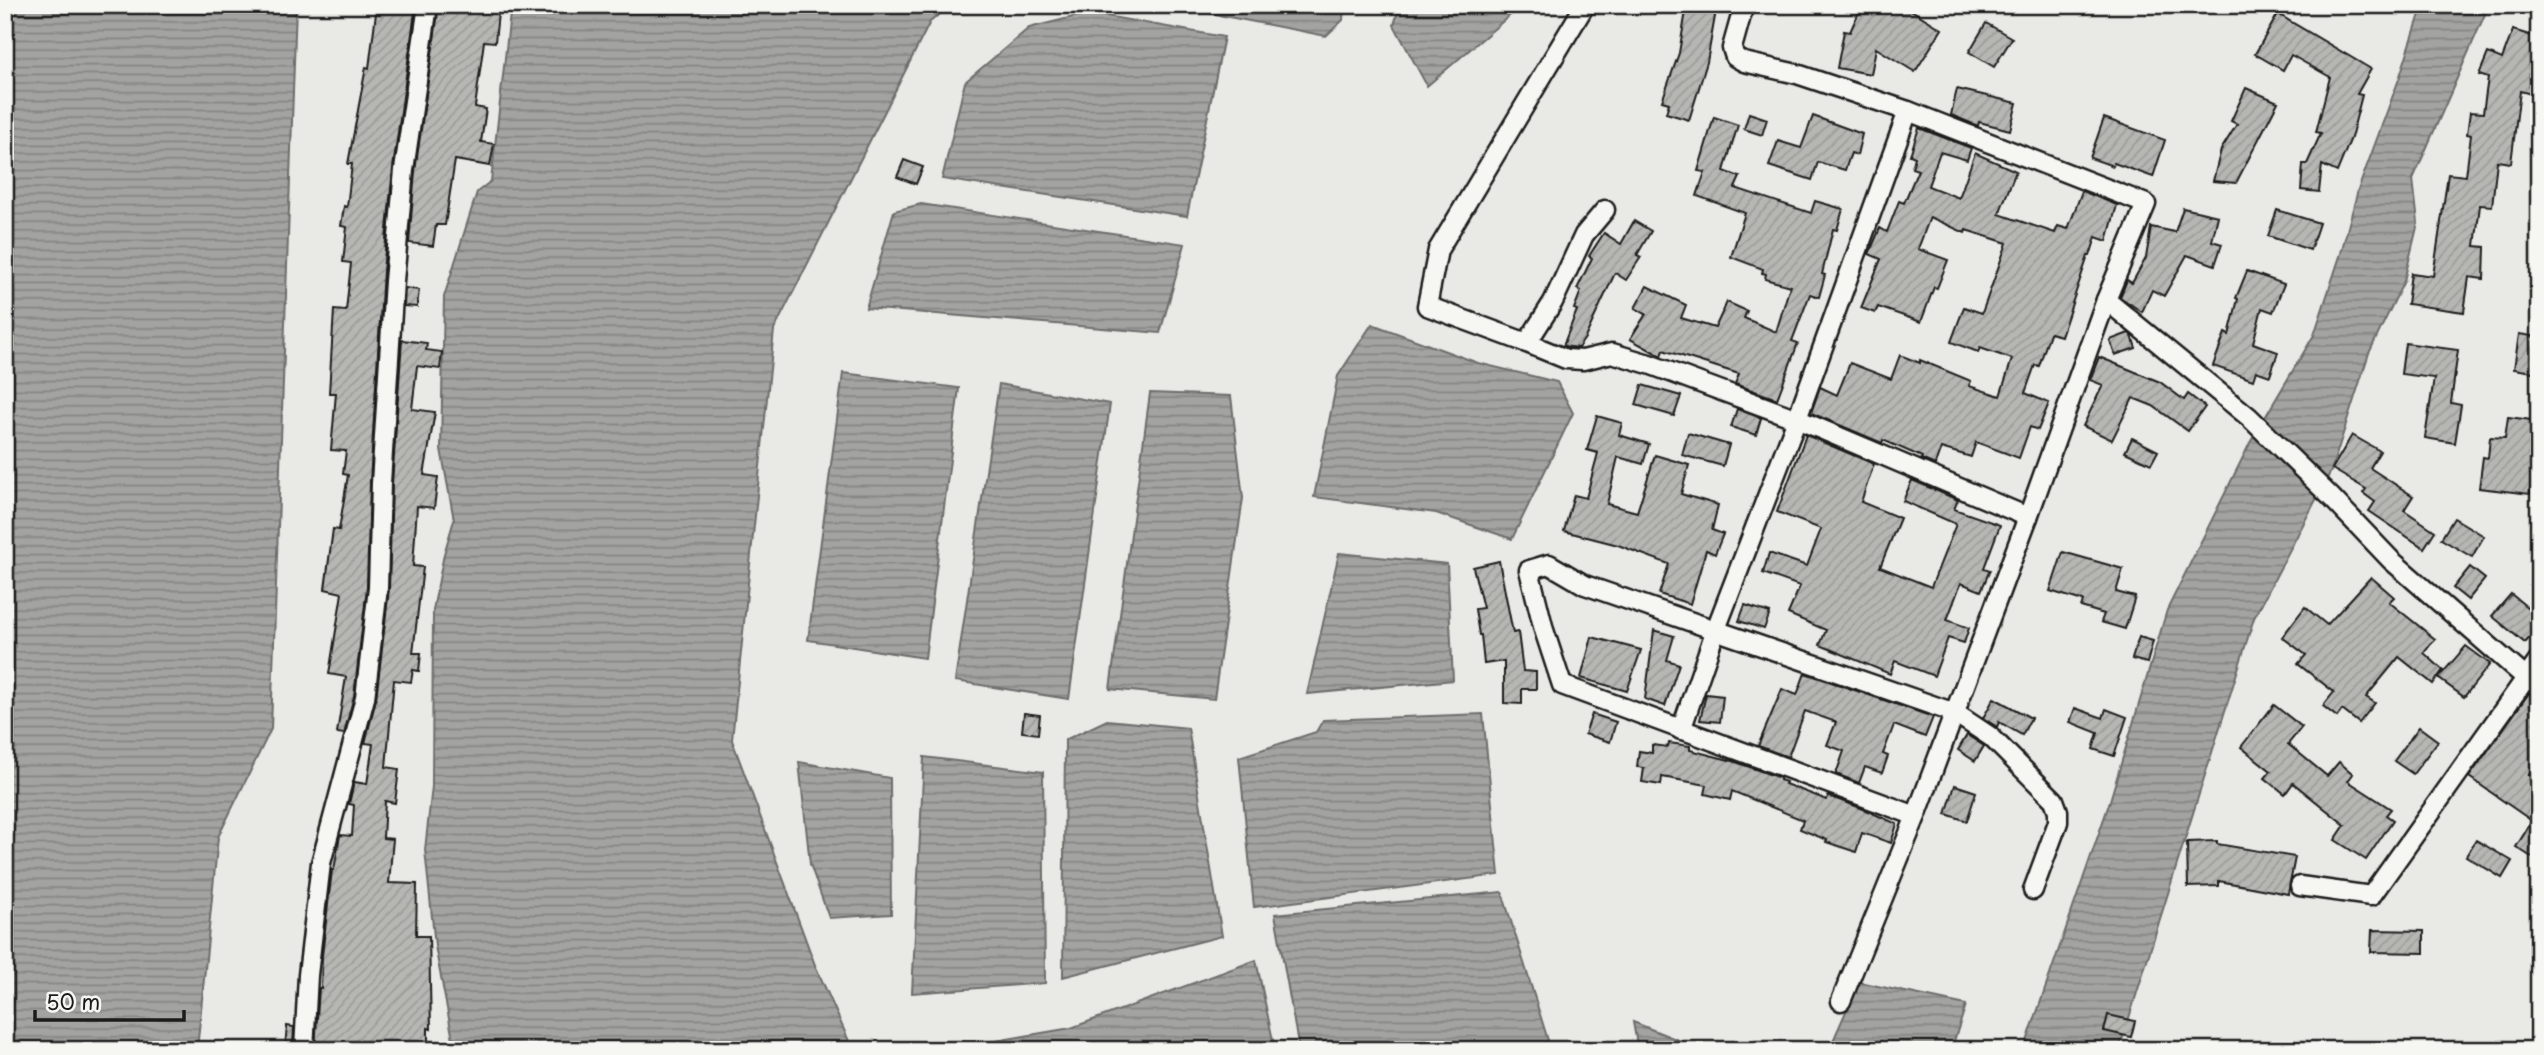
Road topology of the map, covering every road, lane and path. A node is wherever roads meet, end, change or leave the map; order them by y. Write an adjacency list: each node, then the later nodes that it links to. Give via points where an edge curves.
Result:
1 (428, 5): 19 (street, via 396,256 377,601 365,698 321,863)
2 (1585, 5): 7 (street, via 1438,250 1427,306)
3 (1744, 5): 4 (street, via 1732,48 1735,57)
4 (1908, 111): 6 (street, via 2146,204); 8 (street)
5 (1605, 210): 7 (street, via 1584,235 1553,302)
6 (2106, 300): 9 (street); 12 (street, via 2249,417 2391,560)
7 (1527, 343): 8 (street, via 1566,359 1612,353)
8 (1797, 419): 9 (street); 10 (street)
9 (2028, 517): 13 (street)
10 (1716, 629): 13 (street); 14 (street); 14 (street, via 1585,585 1549,564 1529,570 1562,685)
11 (2539, 660): 12 (street)
12 (2532, 682): 16 (street, via 2371,896)
13 (1955, 713): 15 (street); 17 (street, via 1991,737 2054,800 2058,822)
14 (1681, 730): 15 (street)
15 (1916, 816): 18 (street)
16 (2300, 886)
17 (2033, 890)
18 (1842, 1001)
19 (304, 1050)

